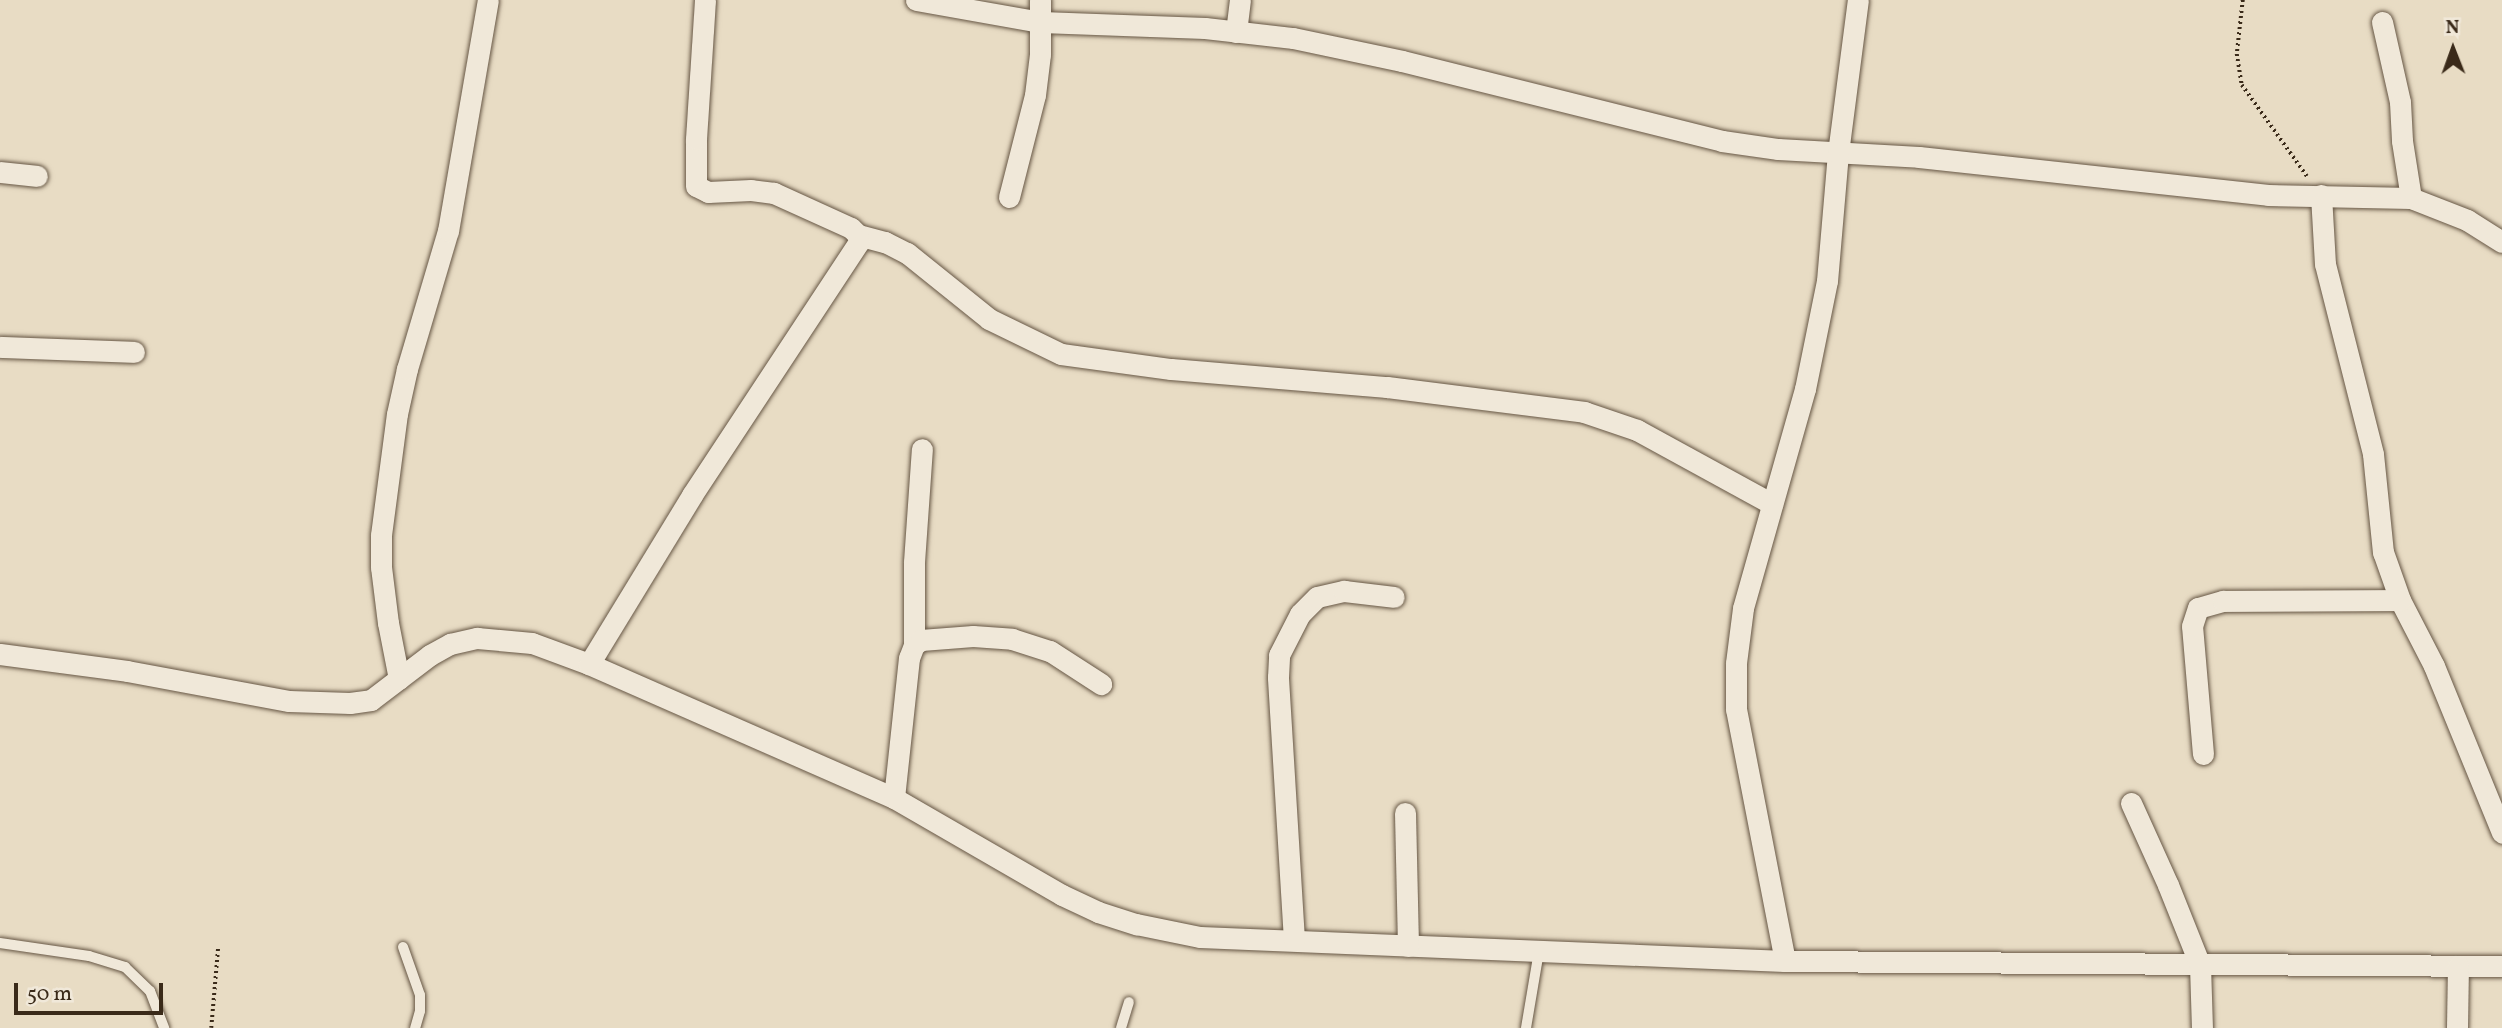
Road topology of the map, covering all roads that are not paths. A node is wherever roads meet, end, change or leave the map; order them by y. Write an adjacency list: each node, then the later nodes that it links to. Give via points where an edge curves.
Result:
1 (488, 0): 27 (street, via 449,230 400,403 381,535 387,623)
2 (705, 0): 16 (street, via 696,186 708,192 774,193)
3 (916, 0): 7 (street)
4 (1041, 0): 7 (street)
5 (1240, 0): 9 (street)
6 (1858, 0): 10 (street)
7 (1041, 22): 9 (street); 14 (street, via 1035,95)
8 (2382, 22): 15 (street, via 2400,102)
9 (1236, 32): 10 (street, via 1293,38 1402,61 1722,141)
10 (1838, 153): 13 (street, via 1919,157 2202,190); 21 (street, via 1827,281 1805,389)
11 (0, 173): 12 (street)
12 (37, 176)
13 (2320, 195): 15 (street); 23 (street, via 2325,264 2373,454 2383,552)
14 (1009, 197)
15 (2411, 198): 17 (street, via 2467,220)
16 (858, 235): 21 (street, via 907,253 989,319 1061,354 1584,412 1637,430); 26 (street, via 856,249 692,495)
17 (2502, 242)
18 (0, 347): 19 (street)
19 (134, 352)
20 (922, 449): 24 (street)
21 (1772, 504): 39 (street, via 1742,608 1735,688)
22 (1394, 597): 34 (street, via 1344,591 1317,597 1300,614 1279,656)
23 (2400, 600): 29 (street, via 2223,601 2198,608 2192,626); 33 (street, via 2434,666)
24 (914, 646): 28 (street, via 938,637 1012,639 1049,651); 30 (street)
25 (0, 654): 27 (street, via 127,671 289,701 350,704 371,699)
26 (589, 664): 27 (street, via 532,643 477,638 450,644); 30 (street)
27 (399, 679)
28 (1101, 684)
29 (2203, 754)
30 (894, 798): 34 (street, via 1098,912 1200,937)
31 (2131, 803): 40 (street)
32 (1405, 813): 36 (street)
33 (2502, 833)
34 (1294, 940): 36 (street)
35 (0, 943): 44 (lane, via 89,956 125,967 150,991)
36 (1408, 946): 38 (street)
37 (403, 947): 45 (lane, via 420,995)
38 (1539, 951): 39 (street); 47 (lane)
39 (1785, 961): 40 (street)
40 (2200, 965): 41 (street); 48 (street)
41 (2458, 966): 42 (street); 49 (street)
42 (2502, 966)
43 (1129, 1002): 46 (lane)
44 (164, 1028)
45 (415, 1028)
46 (1121, 1028)
47 (1526, 1028)
48 (2202, 1028)
49 (2458, 1028)

